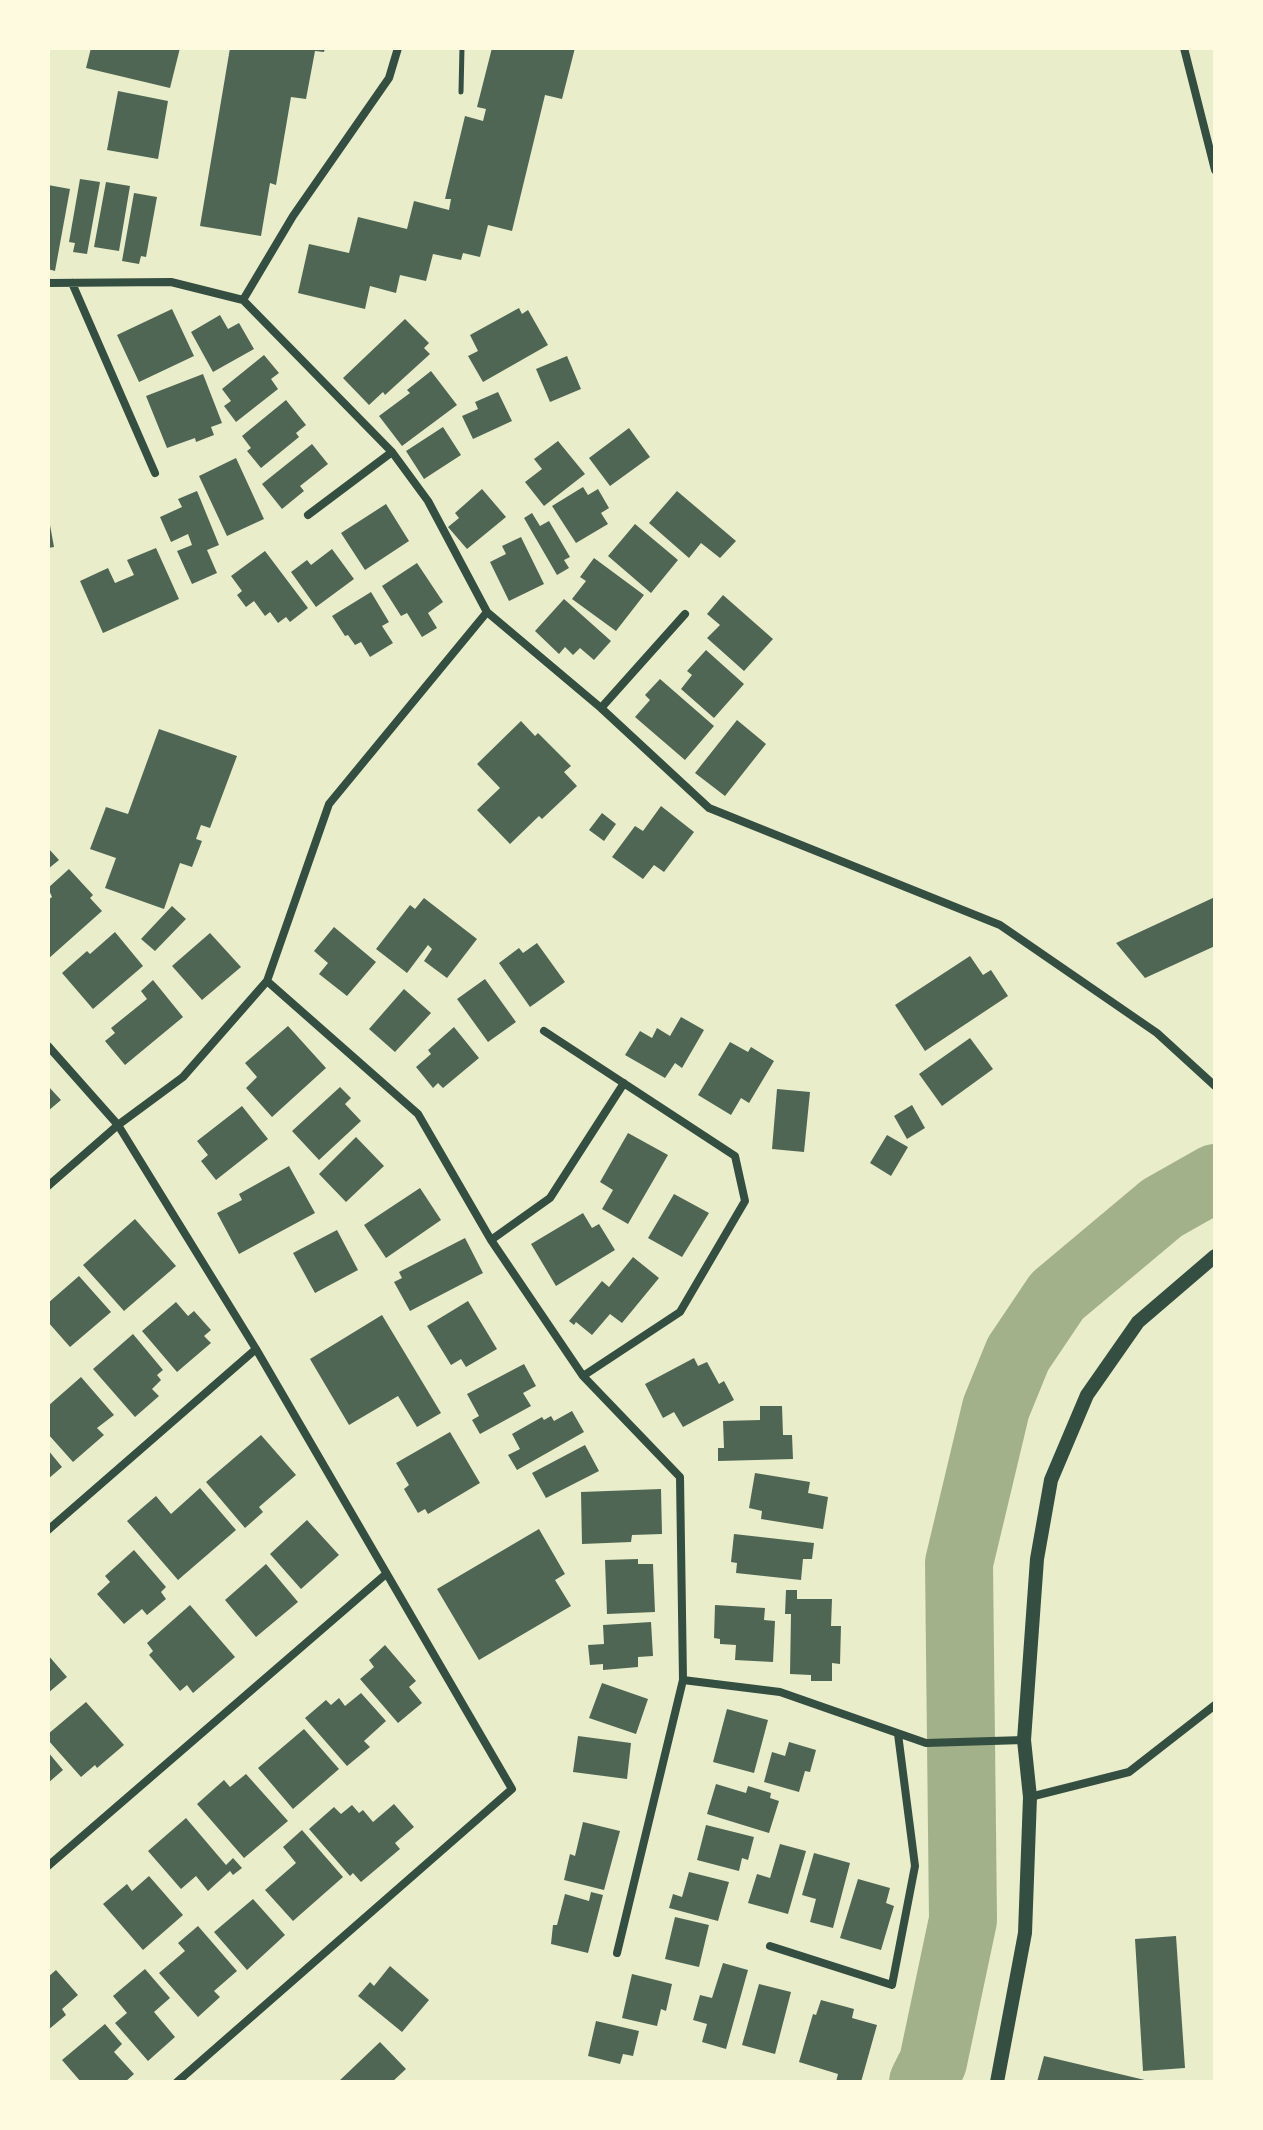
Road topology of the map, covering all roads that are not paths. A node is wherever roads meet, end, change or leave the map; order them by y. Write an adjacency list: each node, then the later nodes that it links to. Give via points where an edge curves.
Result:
1 (398, 48): 6 (street, via 389,78 293,216)
2 (1186, 49): 3 (street)
3 (1215, 170)
4 (48, 283): 5 (street)
5 (72, 283): 6 (street, via 171,282); 8 (street)
6 (243, 300): 7 (street)
7 (392, 452): 9 (street); 10 (street, via 428,501)
8 (155, 473)
9 (308, 515)
10 (487, 612): 12 (street); 13 (street, via 329,804)
11 (685, 614): 12 (street)
12 (601, 708): 17 (street, via 709,808 1000,925 1157,1033)
13 (267, 981): 18 (street, via 183,1077); 20 (street, via 418,1114)
14 (544, 1031): 16 (street)
15 (48, 1046): 18 (street)
16 (624, 1083): 20 (street, via 550,1198); 23 (street, via 735,1156 745,1201 680,1312)
17 (1215, 1086)
18 (118, 1125): 19 (street); 22 (street)
19 (48, 1186)
20 (491, 1240): 23 (street)
21 (1215, 1256): 29 (street, via 1138,1322 1087,1395 1051,1480 1037,1559)
22 (256, 1349): 24 (street); 25 (street)
23 (583, 1376): 26 (street, via 680,1477)
24 (48, 1530)
25 (386, 1574): 31 (street); 34 (street, via 512,1789)
26 (683, 1680): 28 (street, via 780,1692); 33 (street)
27 (1215, 1705): 30 (street, via 1129,1772)
28 (898, 1734): 29 (street, via 926,1743); 32 (street, via 915,1866 892,1985)
29 (1024, 1740): 30 (street)
30 (1030, 1797): 35 (street, via 1025,1933)
31 (48, 1866)
32 (770, 1946)
33 (617, 1953)
34 (177, 2082)
35 (997, 2082)

